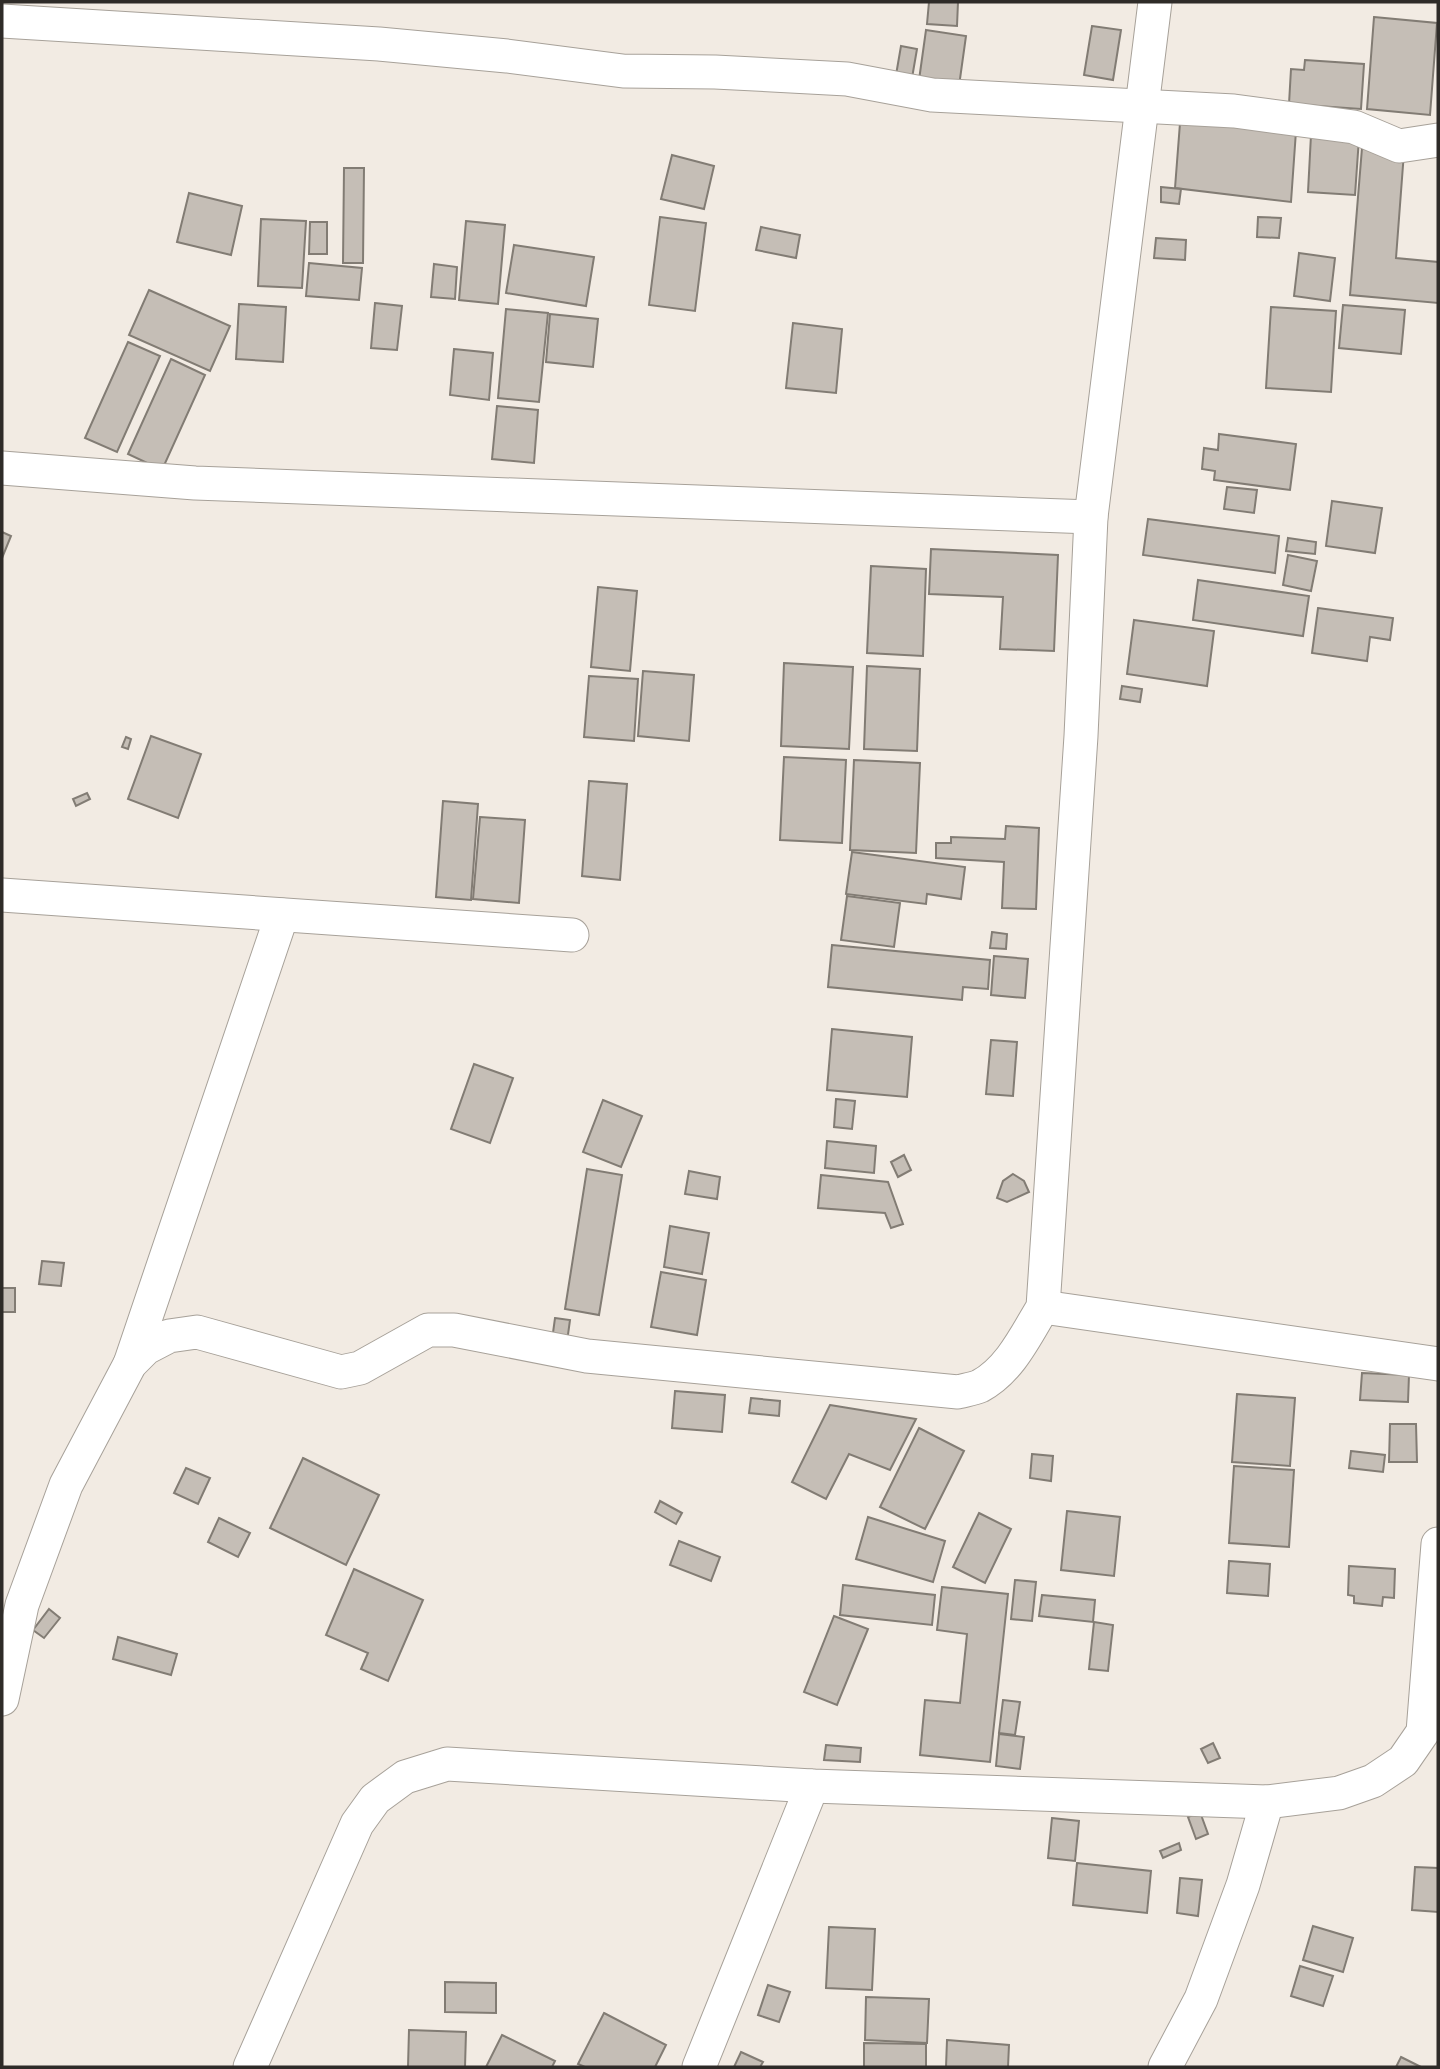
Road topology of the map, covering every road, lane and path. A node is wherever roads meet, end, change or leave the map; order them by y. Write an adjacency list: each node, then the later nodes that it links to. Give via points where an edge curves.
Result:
1 (1155, 2): 3 (street)
2 (2, 21): 3 (street, via 379,44 623,71 847,79 932,95)
3 (1142, 104): 4 (street, via 1354,127 1399,146); 6 (street)
4 (1438, 140)
5 (2, 468): 6 (street, via 195,483)
6 (1091, 517): 10 (street)
7 (2, 895): 8 (street)
8 (282, 915): 9 (street); 11 (street)
9 (572, 935)
10 (1043, 1307): 11 (street, via 998,1373 978,1387 958,1392 587,1356 454,1330 428,1330 360,1367 341,1372 197,1332 169,1336 146,1348); 12 (street)
11 (130, 1364): 14 (street, via 66,1485 22,1605)
12 (1438, 1364)
13 (1438, 1544): 16 (street, via 1423,1732 1403,1761 1373,1781 1339,1793)
14 (2, 1699)
15 (812, 1786): 16 (street); 17 (street, via 447,1764 404,1777 375,1799 357,1824); 18 (street)
16 (1267, 1802): 19 (street, via 1243,1885 1201,1999)
17 (250, 2067)
18 (699, 2067)
19 (1165, 2067)

